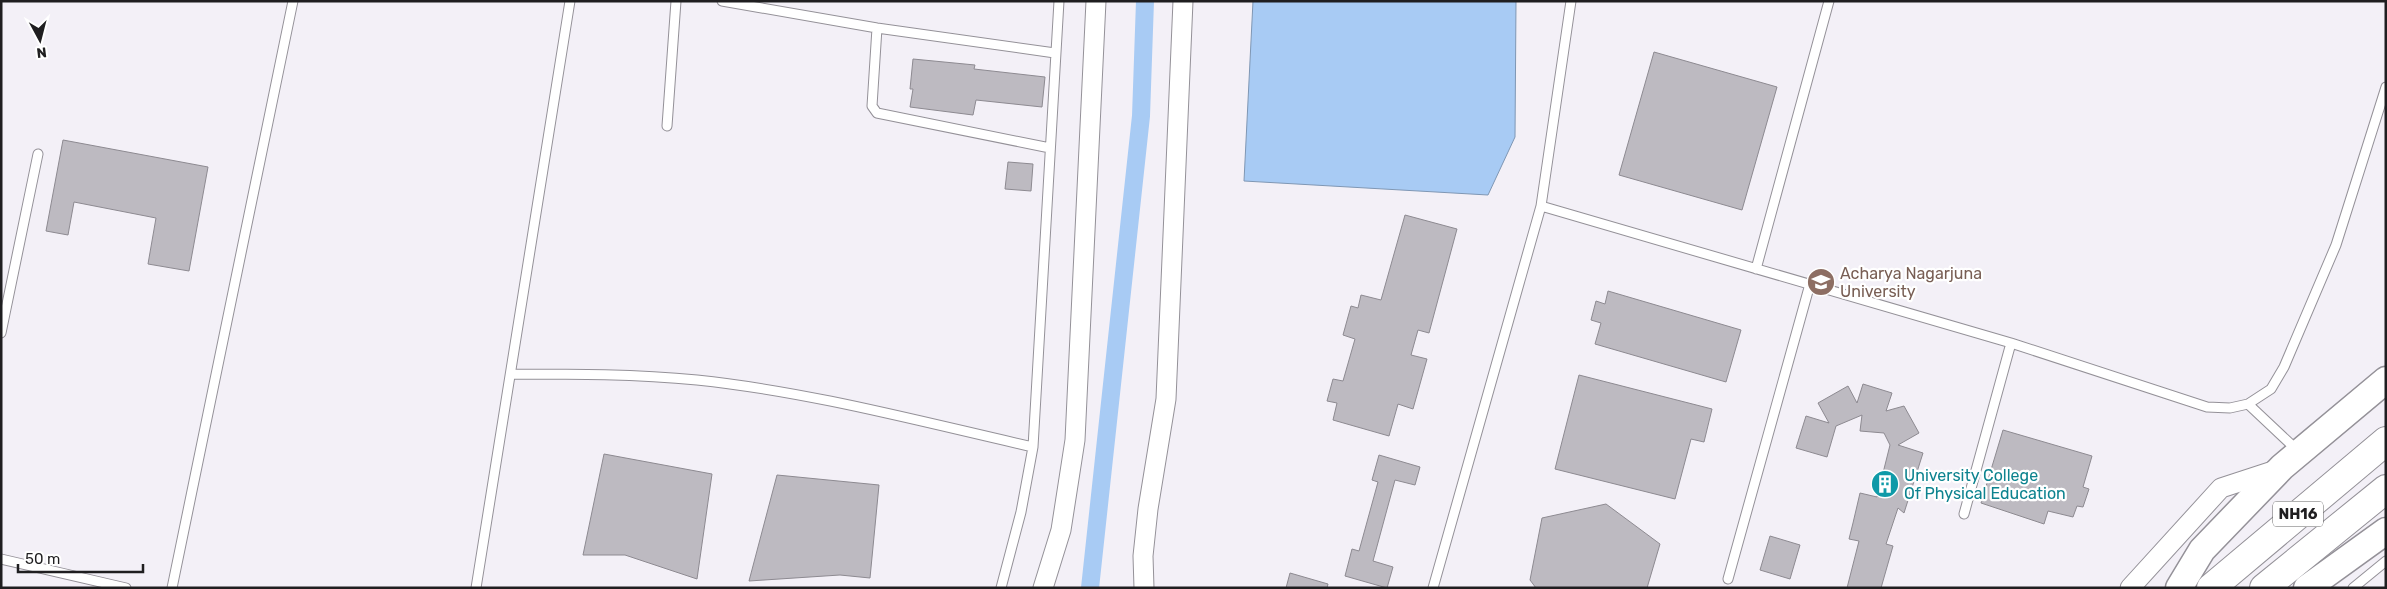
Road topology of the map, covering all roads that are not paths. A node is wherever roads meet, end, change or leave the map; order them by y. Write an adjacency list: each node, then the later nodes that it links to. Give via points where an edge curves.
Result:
1 (293, 1): 34 (lane)
2 (570, 1): 21 (lane)
3 (676, 1): 13 (lane)
4 (722, 1): 10 (lane)
5 (1059, 1): 11 (lane)
6 (1096, 1): 37 (street, via 1075,440 1061,530)
7 (1183, 1): 38 (street, via 1166,399 1148,509 1143,556)
8 (1571, 1): 16 (lane)
9 (1830, 1): 17 (lane)
10 (877, 28): 11 (lane); 14 (lane, via 872,106 877,113)
11 (1055, 53): 14 (lane)
12 (2386, 87): 23 (lane, via 2336,245 2284,368 2270,389)
13 (667, 126)
14 (1050, 148): 25 (lane)
15 (38, 154): 19 (lane)
16 (1541, 206): 17 (lane); 39 (lane)
17 (1756, 269): 18 (lane)
18 (1810, 284): 20 (lane); 32 (lane)
19 (1, 333)
20 (2011, 343): 23 (lane, via 2207,408); 28 (lane)
21 (511, 374): 25 (lane, via 625,374 698,380 841,403); 35 (lane)
22 (2386, 380): 26 (main road)
23 (2248, 404): 26 (lane)
24 (2386, 441): 42 (highway, NH16)
25 (1033, 447): 36 (lane, via 1021,512)
26 (2291, 460): 40 (street, via 2221,488); 41 (main road, via 2202,550)
27 (2386, 489): 43 (highway, NH16)
28 (1964, 514)
29 (2386, 531): 44 (main road)
30 (1, 559): 33 (lane)
31 (2386, 561): 45 (lane)
32 (1728, 579)
33 (126, 588)
34 (172, 588)
35 (476, 588)
36 (1001, 588)
37 (1043, 588)
38 (1144, 588)
39 (1433, 588)
40 (2130, 588)
41 (2179, 588)
42 (2211, 588)
43 (2264, 588)
44 (2307, 588)
45 (2353, 588)

